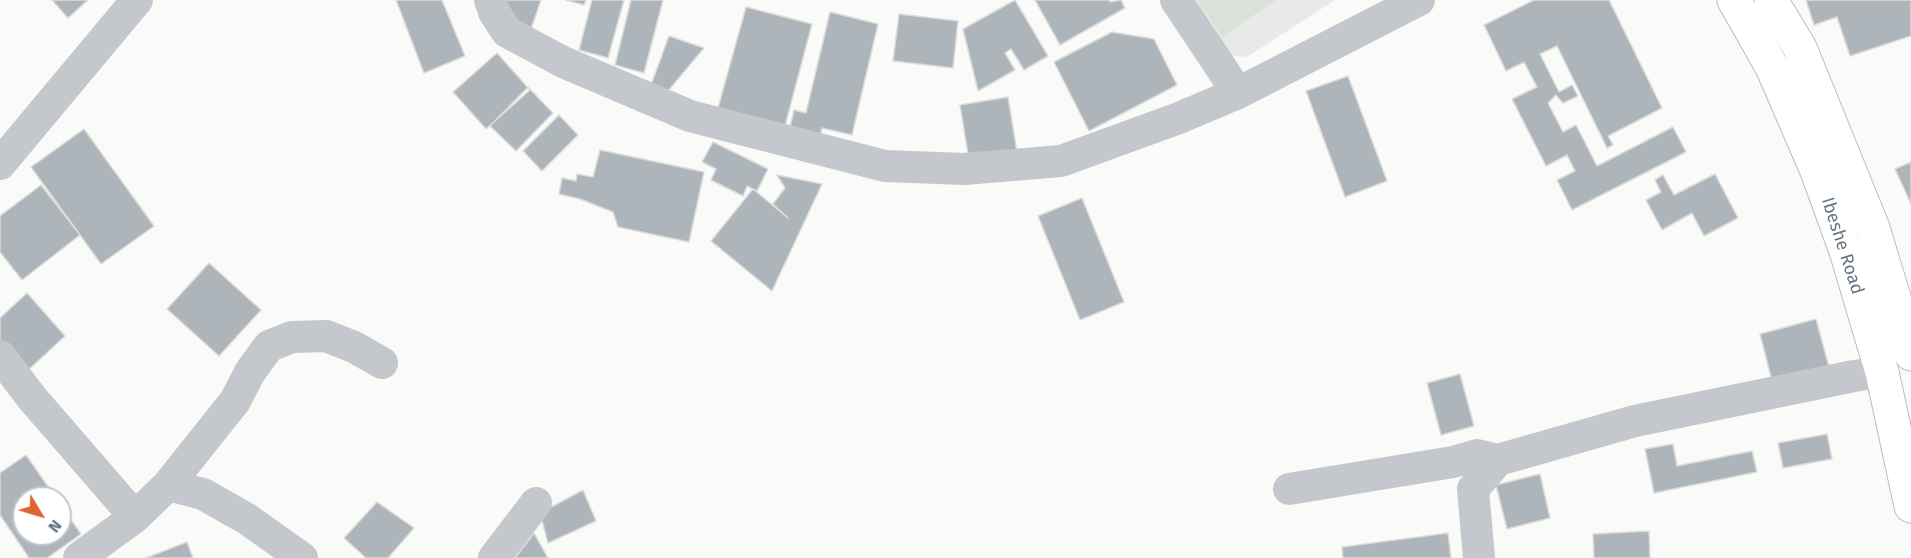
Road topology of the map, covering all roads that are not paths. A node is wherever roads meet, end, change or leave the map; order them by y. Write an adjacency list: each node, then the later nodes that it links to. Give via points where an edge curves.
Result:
1 (137, 0): 8 (street)
2 (490, 0): 7 (street, via 507,32 563,62 690,116 885,165 964,169 1061,161)
3 (1176, 0): 7 (street)
4 (1419, 0): 7 (street)
5 (1734, 0): 12 (main road, Ibeshe Road, via 1772,67 1817,171 1846,250)
6 (1771, 0): 9 (main road, Ibeshe Road, via 1800,48 1869,217)
7 (1238, 93)
8 (0, 164)
9 (1911, 354)
10 (0, 356): 18 (street)
11 (382, 363): 14 (street, via 326,336 292,337 269,346 234,401)
12 (1882, 372): 13 (street, via 1635,421); 17 (main road, Ibeshe Road)
13 (1497, 460): 15 (street, via 1477,455); 22 (street, via 1473,489)
14 (168, 485): 18 (street); 20 (street, via 203,494)
15 (1289, 489)
16 (536, 503): 21 (street)
17 (1911, 506)
18 (135, 517): 19 (street)
19 (79, 558)
20 (302, 558)
21 (494, 558)
22 (1479, 558)

